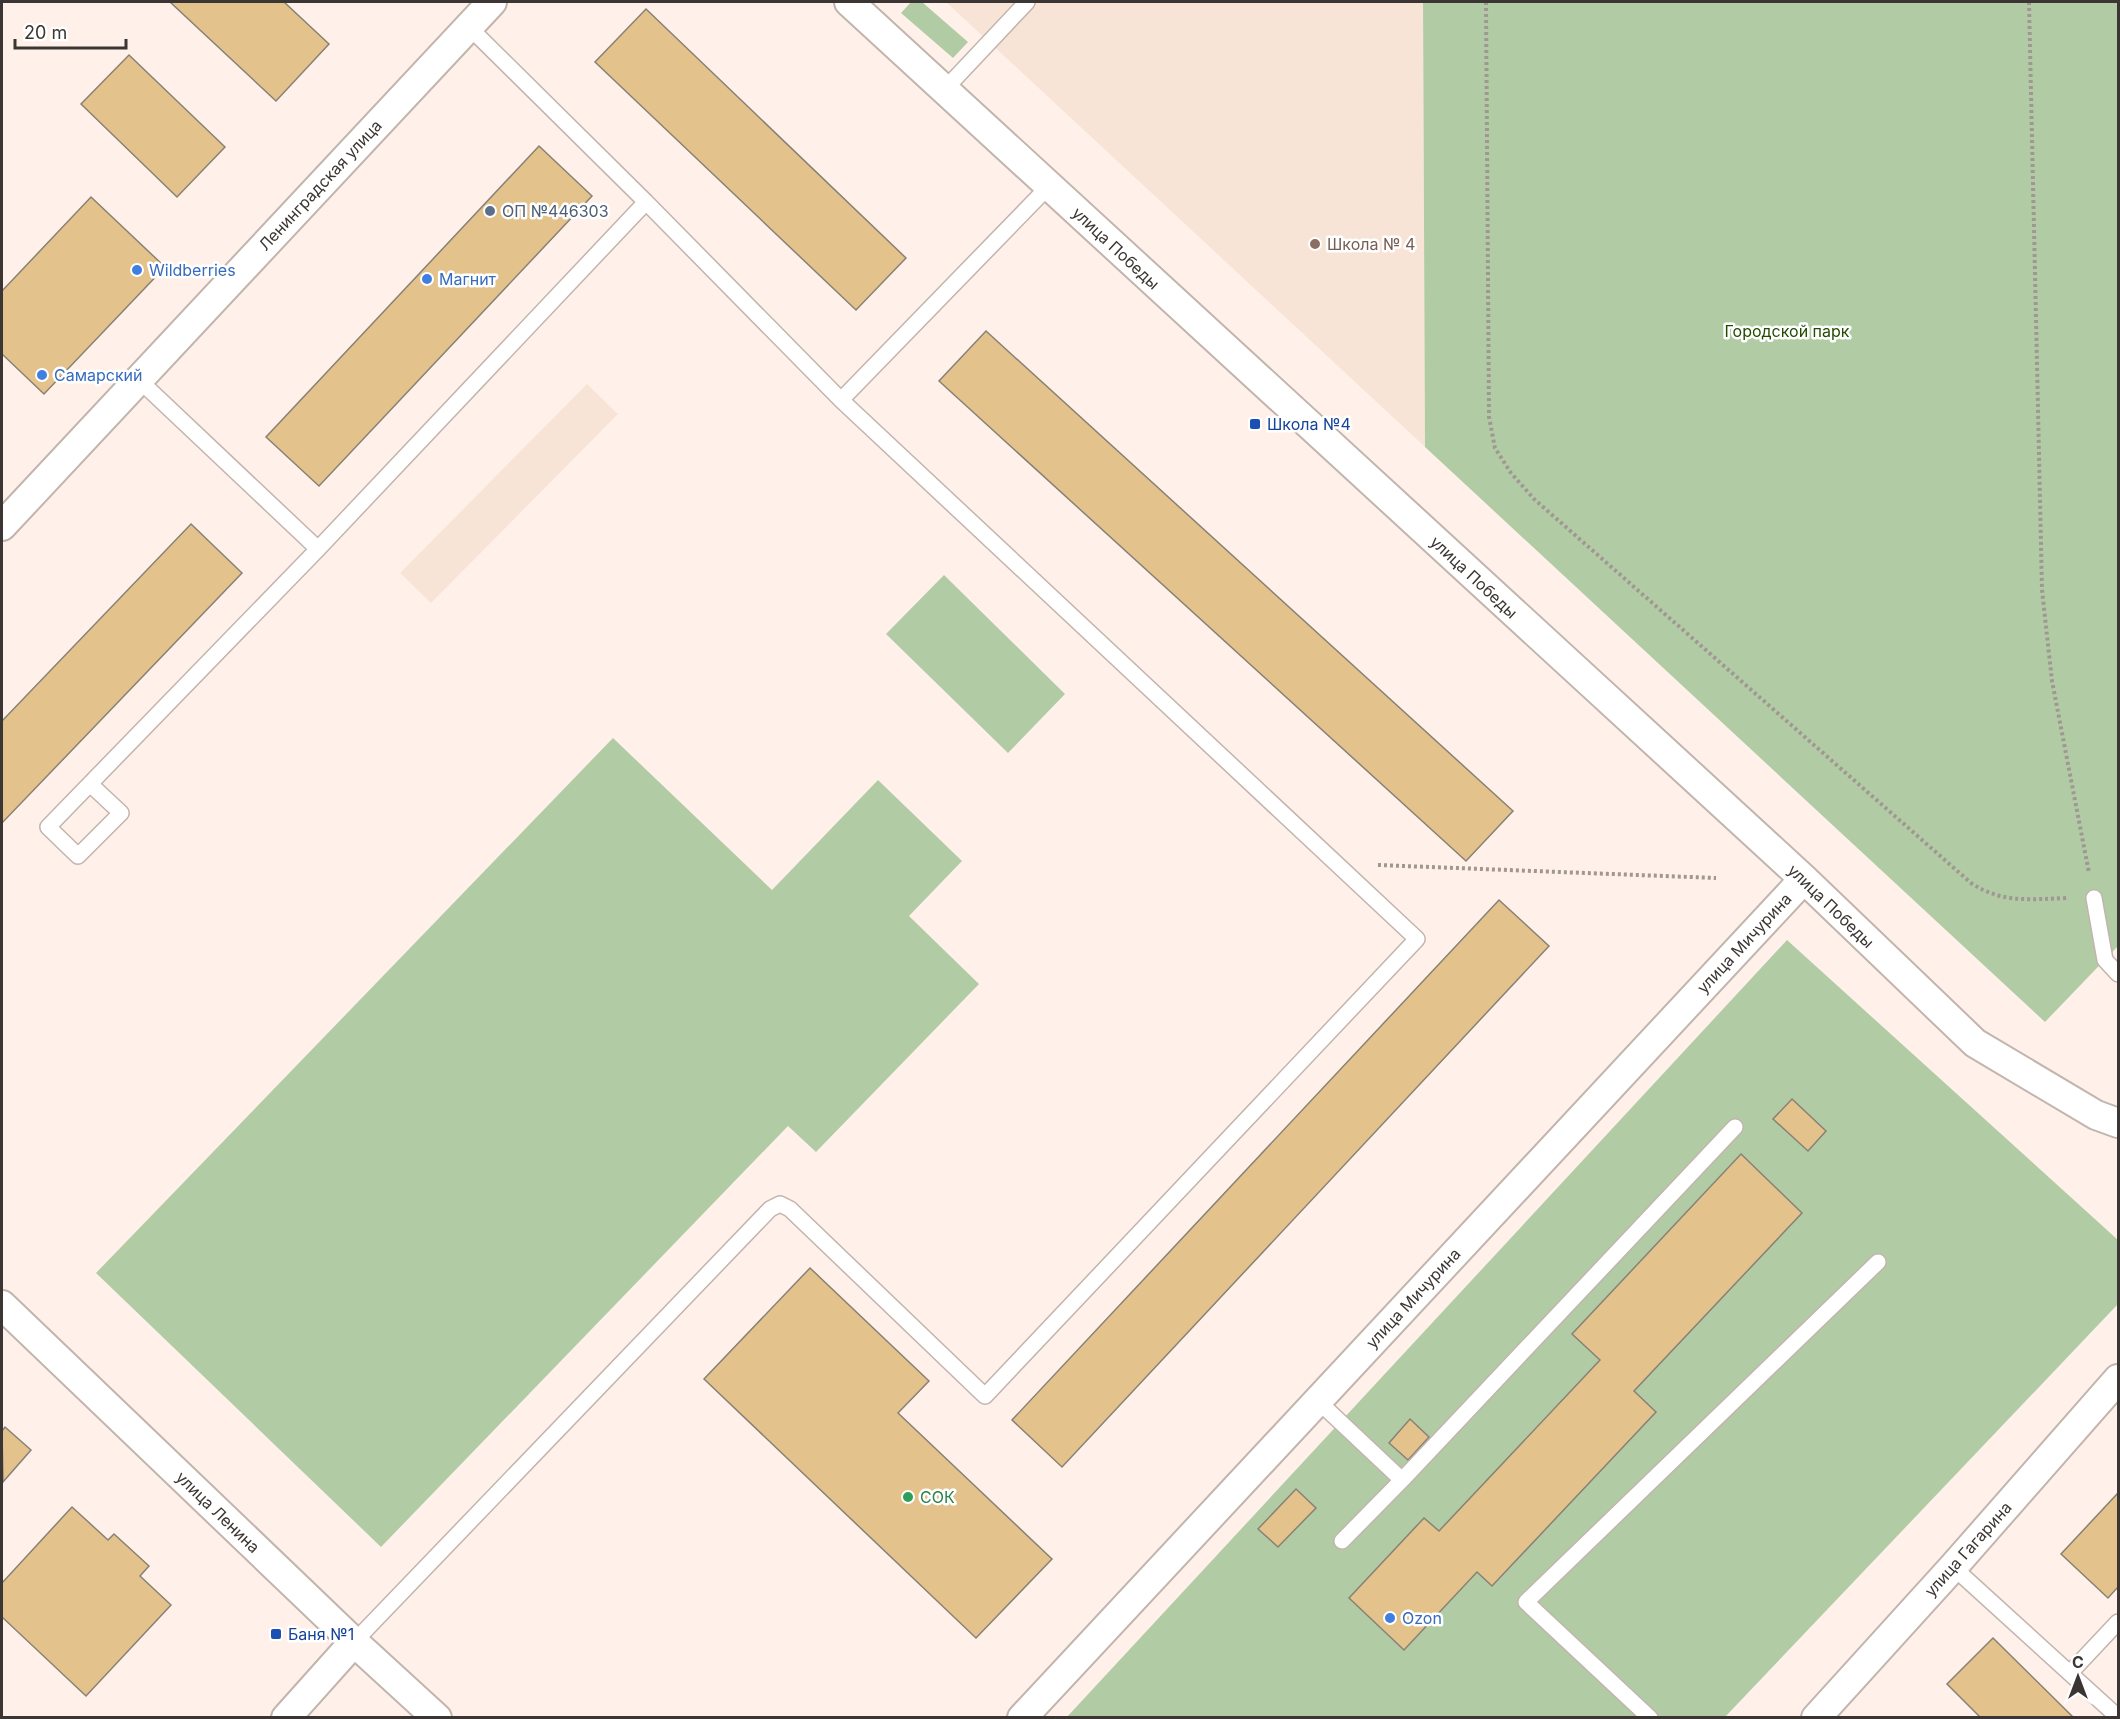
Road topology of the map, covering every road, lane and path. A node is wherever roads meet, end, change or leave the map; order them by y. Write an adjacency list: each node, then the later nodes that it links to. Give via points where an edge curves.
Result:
1 (492, 2): 6 (street, Ленинградская улица)
2 (849, 2): 7 (street, улица Победы)
3 (1027, 2): 7 (lane)
4 (1486, 2): 18 (path, via 1489,417 1495,448 1511,473 1534,499 1971,883 2002,898)
5 (2029, 2): 18 (path, via 2042,590 2052,681)
6 (469, 27): 9 (lane); 10 (street, Ленинградская улица)
7 (946, 88): 8 (street, улица Победы)
8 (1049, 186): 11 (lane); 17 (street, улица Победы)
9 (646, 202): 11 (lane); 13 (lane)
10 (138, 379): 12 (street, Ленинградская улица); 13 (lane)
11 (841, 400): 15 (lane)
12 (2, 526)
13 (318, 549): 14 (lane)
14 (90, 784): 14 (lane, via 48,827 78,856 121,813)
15 (1336, 863): 16 (path); 30 (lane, via 1417,939 985,1396 790,1209 780,1204 770,1209)
16 (1716, 878)
17 (1804, 879): 20 (street, улица Победы, via 1975,1043 2096,1115); 25 (street, улица Мичурина)
18 (2094, 898): 19 (lane, via 2106,960)
19 (2118, 974)
20 (2118, 1123)
21 (1735, 1126): 26 (lane)
22 (1878, 1262): 36 (lane, via 1526,1602)
23 (2, 1305): 30 (street, улица Ленина)
24 (2118, 1378): 28 (street, улица Гагарина)
25 (1318, 1401): 26 (lane); 35 (street, улица Мичурина)
26 (1402, 1480): 27 (lane)
27 (1342, 1541)
28 (1953, 1567): 31 (lane); 37 (street, улица Гагарина)
29 (2118, 1622): 31 (lane)
30 (354, 1642): 33 (street); 34 (street, улица Ленина)
31 (2070, 1673): 32 (lane)
32 (2118, 1717)
33 (286, 1718)
34 (437, 1718)
35 (1022, 1718)
36 (1650, 1718)
37 (1816, 1718)

